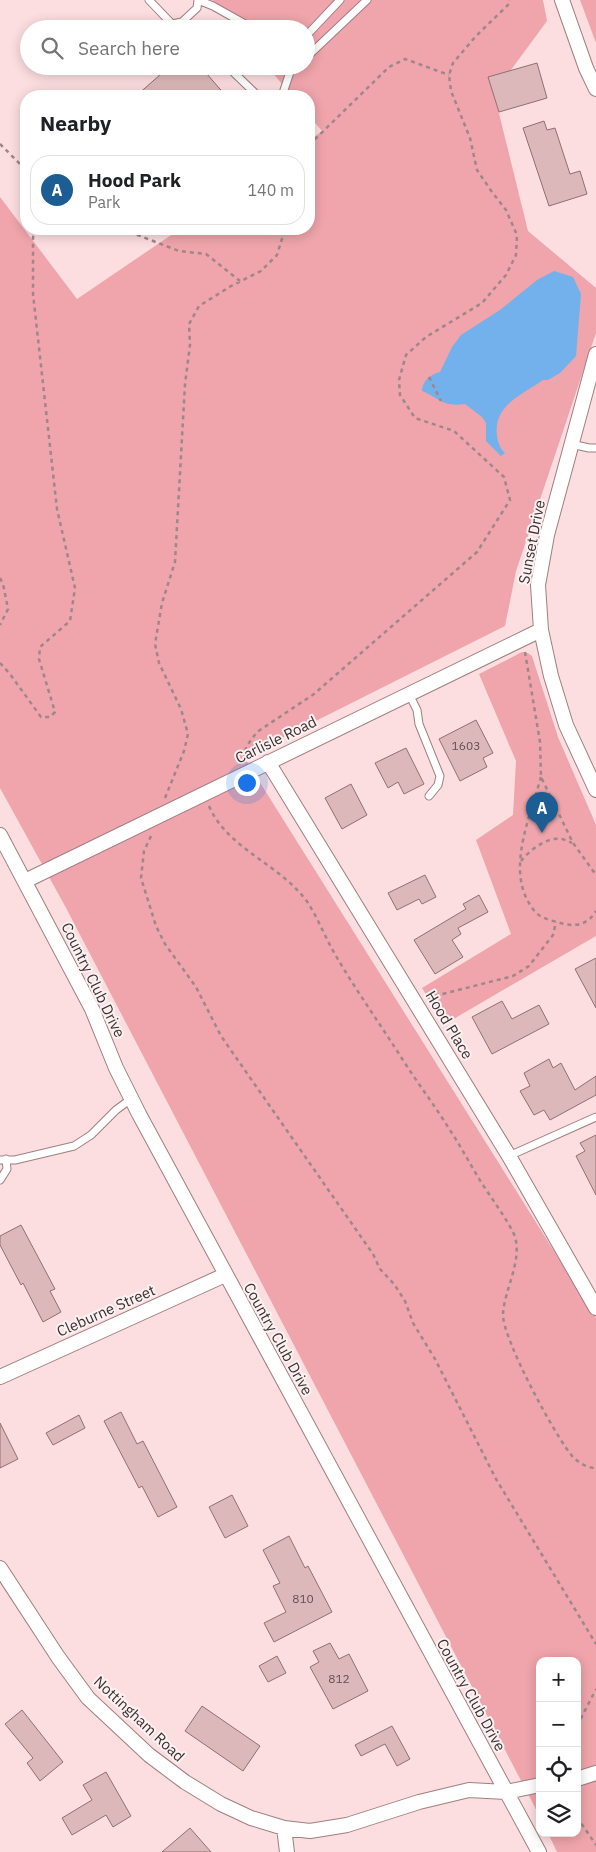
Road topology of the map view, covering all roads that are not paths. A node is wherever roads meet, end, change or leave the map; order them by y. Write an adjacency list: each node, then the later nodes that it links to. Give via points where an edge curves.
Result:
1 (149, 0): 6 (lane)
2 (198, 0): 7 (lane, via 197,8); 8 (lane)
3 (340, 0): 9 (lane)
4 (367, 0): 10 (lane)
5 (562, 0): 13 (street)
6 (168, 20)
7 (184, 20)
8 (238, 20)
9 (315, 26)
10 (315, 49)
11 (236, 75): 14 (lane)
12 (289, 75): 15 (lane)
13 (596, 89)
14 (252, 90)
15 (284, 90)
16 (596, 354): 17 (street, Sunset Drive)
17 (571, 444): 18 (lane); 19 (street, Sunset Drive, via 538,584)
18 (596, 448)
19 (541, 630): 20 (street, Carlisle Road); 22 (street, Sunset Drive, via 566,725)
20 (409, 694): 21 (street, Carlisle Road); 23 (lane, via 440,776 438,785)
21 (268, 762): 25 (street, Carlisle Road); 28 (street, Hood Place)
22 (596, 790)
23 (428, 796)
24 (0, 835): 25 (street, Country Club Drive)
25 (25, 881): 26 (street, Country Club Drive, via 92,1009)
26 (131, 1099): 29 (lane, via 74,1146 16,1160); 31 (street, Country Club Drive)
27 (596, 1117): 28 (lane)
28 (509, 1156): 32 (street, Hood Place)
29 (3, 1160): 30 (lane, via 7,1169)
30 (0, 1180)
31 (225, 1275): 33 (street, Cleburne Street); 38 (street, Country Club Drive)
32 (596, 1308)
33 (0, 1377)
34 (0, 1568): 39 (street, Nottingham Road, via 88,1698 149,1755 221,1804)
35 (596, 1773): 36 (street)
36 (581, 1778)
37 (536, 1786): 38 (street, Nottingham Road)
38 (506, 1792): 39 (street, Nottingham Road, via 469,1790 346,1825 310,1831); 41 (street, Country Club Drive)
39 (284, 1828): 40 (street)
40 (287, 1852)
41 (539, 1852)

